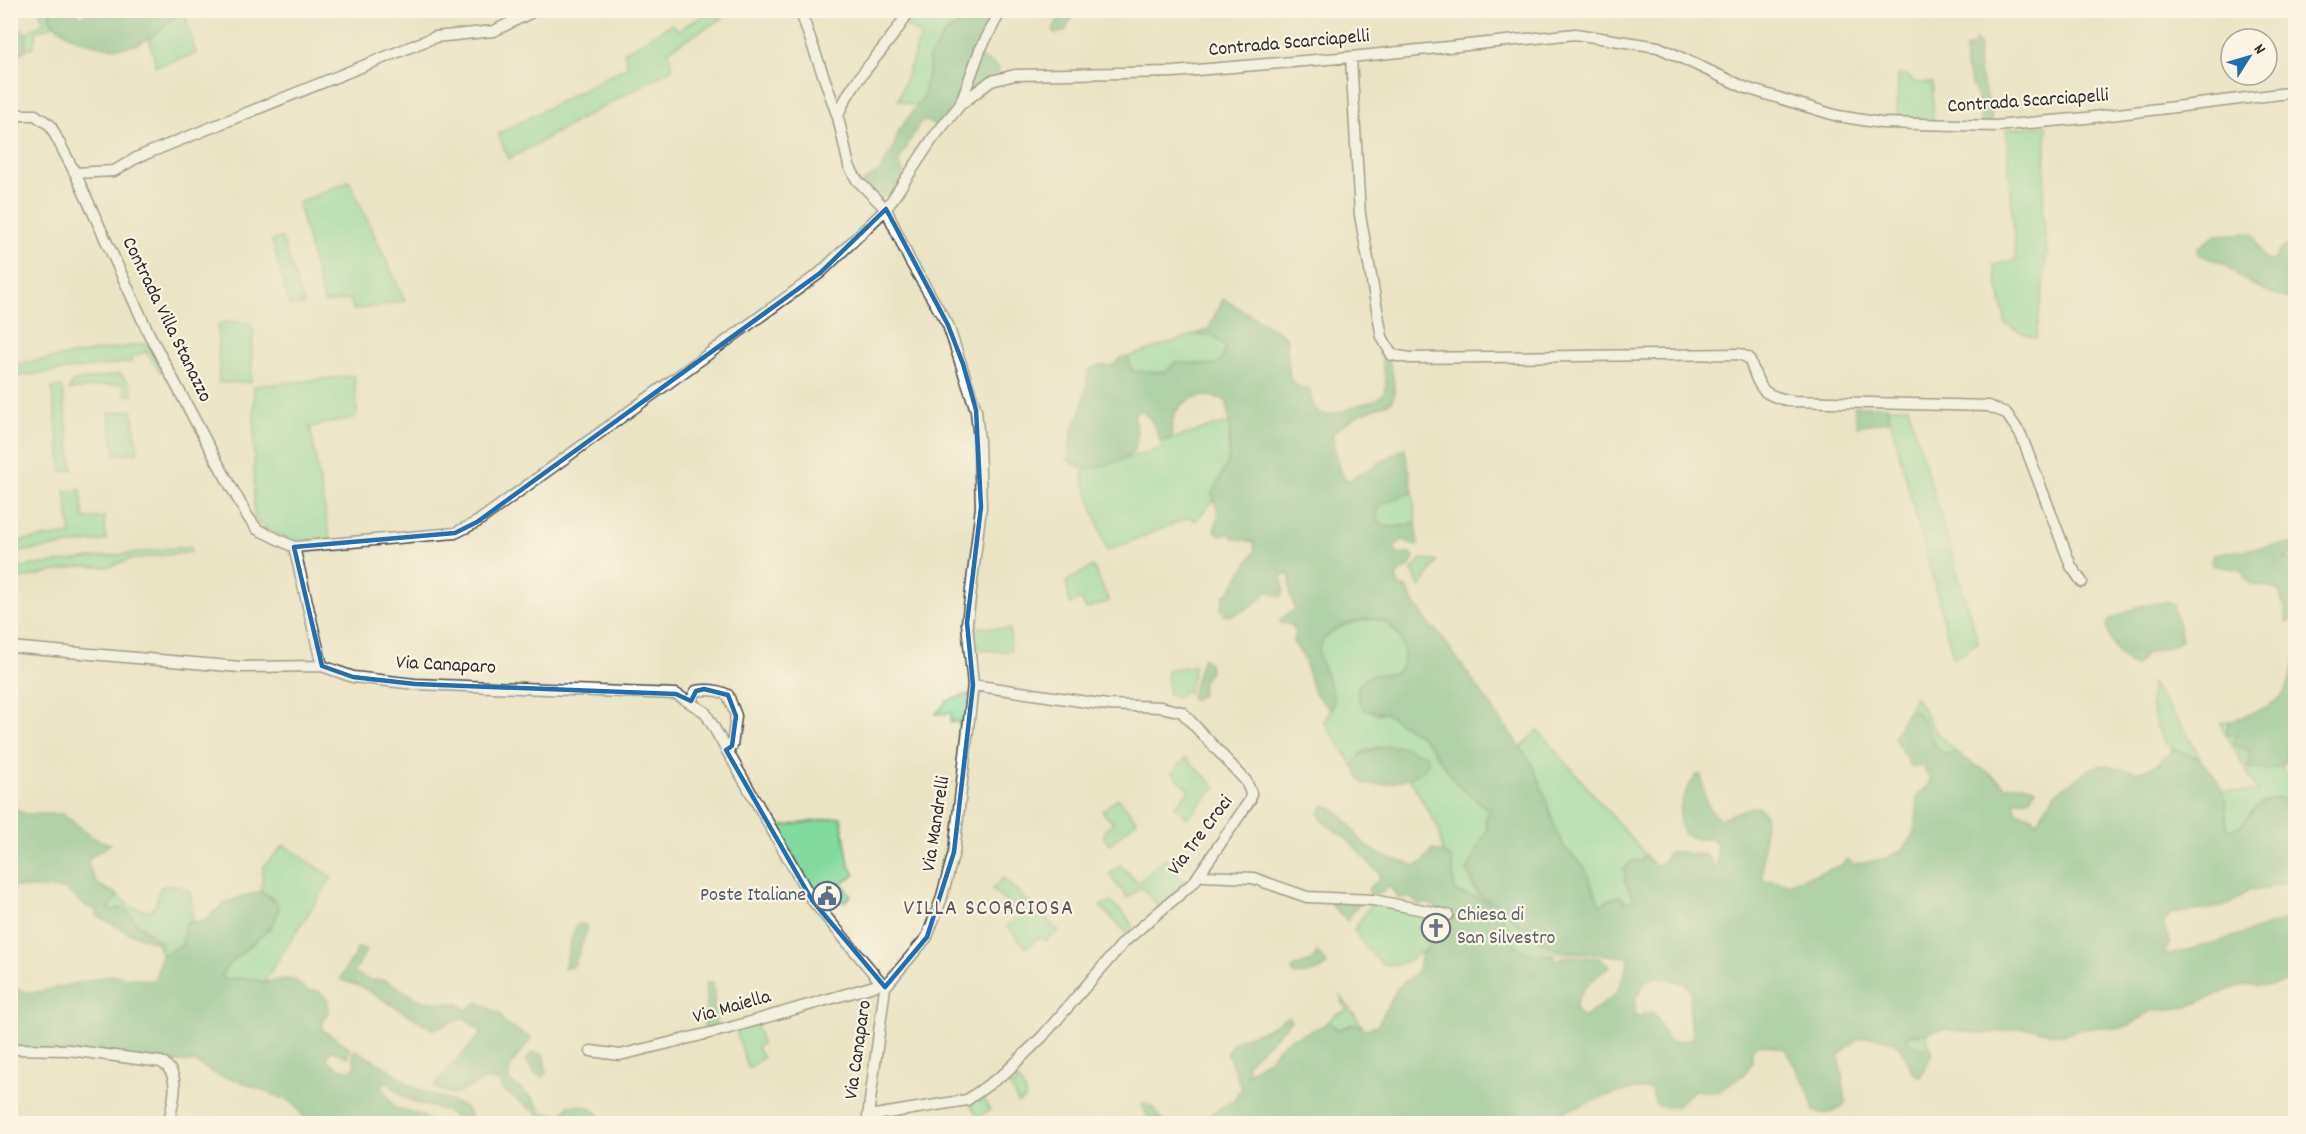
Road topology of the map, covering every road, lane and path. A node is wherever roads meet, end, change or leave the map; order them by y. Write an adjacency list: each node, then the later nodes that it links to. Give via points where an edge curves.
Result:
1 (536, 10): 10 (street, via 494,31 435,37 138,157 114,171)
2 (800, 10): 9 (street)
3 (909, 10): 9 (street, via 883,51 845,97)
4 (1001, 10): 7 (street, via 980,50)
5 (1351, 57): 6 (street, Contrada Scarciapelli, via 1575,34 1658,47 1746,88 1857,121 1971,127 2086,118); 7 (street, Contrada Scarciapelli, via 1174,72 1015,75 991,81); 13 (street, via 1360,215 1382,337 1392,355 1410,358 1739,354 1749,358 1760,387 1771,397 1792,401 1988,406 2006,413 2021,435 2071,566)
6 (2295, 92)
7 (960, 105): 11 (street)
8 (10, 115): 10 (street, Contrada Villa Stanazzo, via 35,115 50,125)
9 (838, 117): 11 (street, via 849,166 857,180)
10 (75, 173): 12 (street, Contrada Villa Stanazzo, via 149,334 248,517 266,535)
11 (886, 209): 12 (street, via 820,273 477,522 455,533); 16 (street, Via Mandrelli, via 910,261 948,325 976,410 981,507 967,623)
12 (294, 547): 15 (street)
13 (2082, 582)
14 (10, 647): 15 (street, Via Canaparo, via 240,667)
15 (321, 666): 17 (street, Via Canaparo, via 353,676 415,684 676,694)
16 (973, 685): 19 (street, Via Tre Croci, via 1182,712 1246,781 1251,793 1248,805); 21 (street, Via Mandrelli, via 959,813 942,900 924,942)
17 (691, 701): 18 (street, Via Canaparo, via 705,712); 18 (street, via 696,691 704,689 728,695 736,716 732,746)
18 (726, 750): 21 (street, Via Canaparo, via 812,900)
19 (1200, 873): 20 (street, via 1253,878 1307,897 1373,900); 24 (street, Via Tre Croci, via 1124,942 1042,1037 985,1090 967,1100)
20 (1448, 915)
21 (882, 984): 23 (street, Via Maiella, via 620,1055); 24 (street, Via Canaparo)
22 (10, 1049): 25 (street, via 69,1050 161,1062 173,1075)
23 (591, 1051)
24 (868, 1120)
25 (168, 1124)

